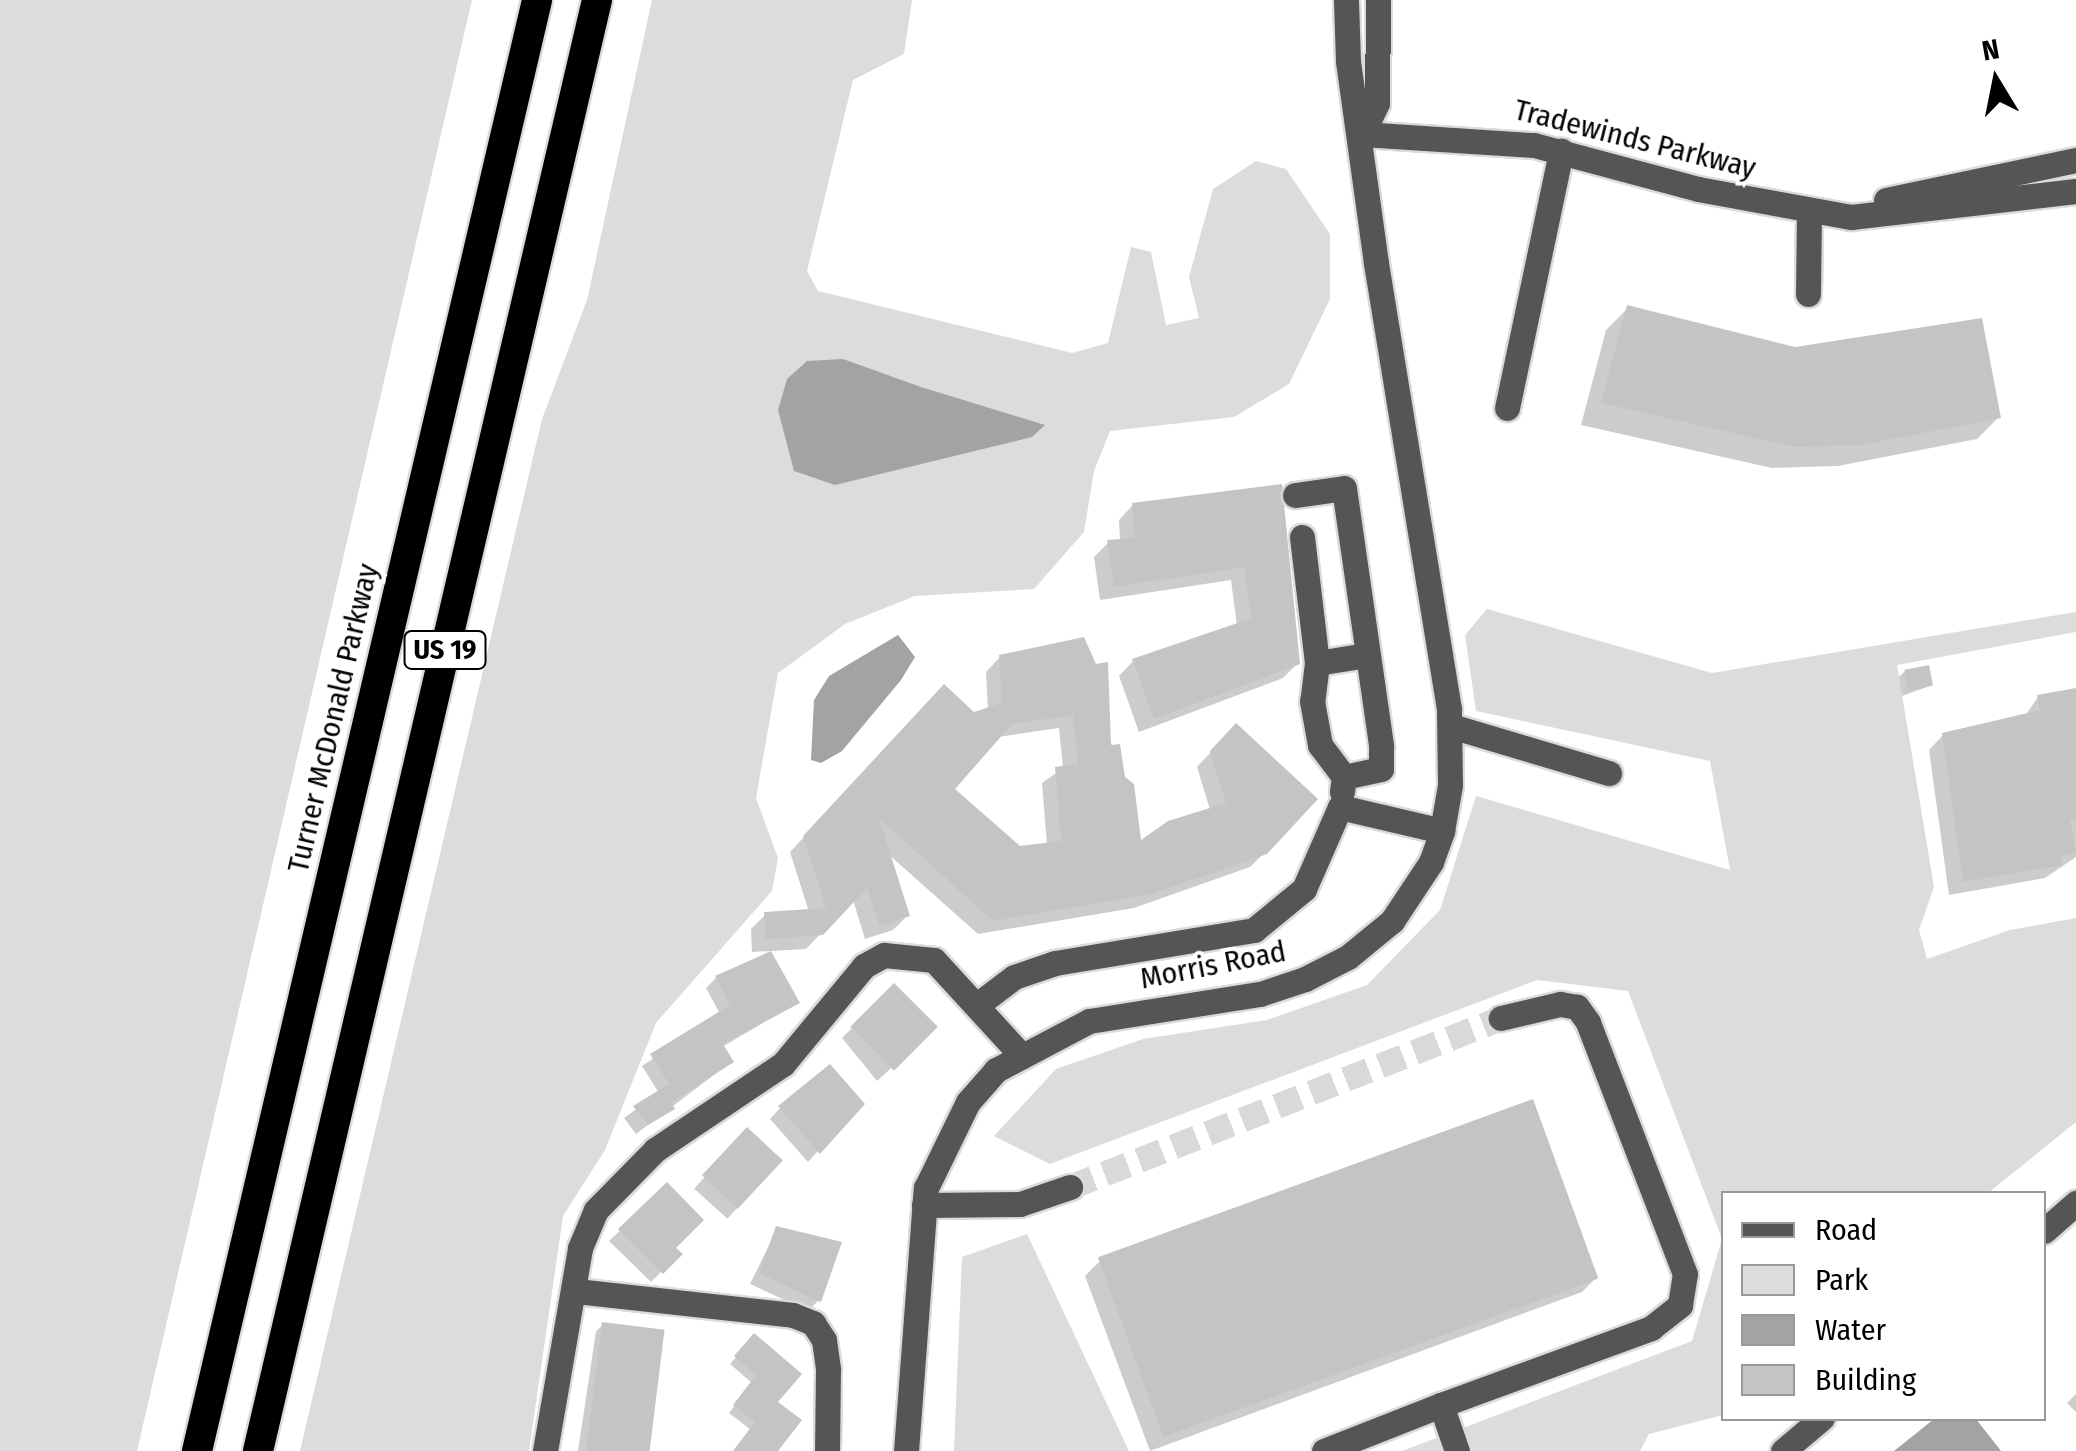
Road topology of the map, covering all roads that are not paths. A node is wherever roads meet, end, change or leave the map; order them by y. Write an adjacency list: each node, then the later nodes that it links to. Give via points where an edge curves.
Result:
1 (537, 0): 33 (highway, Turner McDonald Parkway / US 19)
2 (597, 0): 34 (highway, US 19)
3 (1346, 0): 5 (street, Morris Road)
4 (1378, 0): 5 (street, Morris Road, via 1377,103)
5 (1362, 134): 7 (street, Tradewinds Parkway, via 1495,138); 18 (street, Morris Road, via 1376,263)
6 (2076, 148): 10 (street, Tradewinds Parkway)
7 (1561, 151): 11 (street, Tradewinds Parkway); 13 (street)
8 (2076, 160): 10 (street, Tradewinds Parkway)
9 (2076, 191): 11 (street, Tradewinds Parkway, via 1902,216)
10 (1928, 194): 11 (street, Tradewinds Parkway)
11 (1821, 212): 12 (street)
12 (1808, 294)
13 (1507, 408)
14 (1295, 495): 16 (street, via 1344,488)
15 (1302, 537): 17 (street)
16 (1367, 656): 17 (street); 20 (street, via 1381,769)
17 (1317, 663): 20 (street, via 1312,702 1320,746)
18 (1450, 726): 19 (street); 22 (street, Morris Road)
19 (1609, 774)
20 (1344, 777): 21 (street)
21 (1340, 807): 22 (street); 23 (street, via 1304,889 1254,930 1056,963 1014,977)
22 (1442, 831): 25 (street, Morris Road, via 1431,862 1392,921 1305,980 1260,994 1090,1021)
23 (977, 1005): 25 (street); 30 (street, via 934,960 884,955 864,966 783,1064 624,1175 596,1210 580,1248)
24 (1500, 1018): 31 (street, via 1560,1004 1577,1007 1588,1022 1685,1274 1680,1305 1650,1328)
25 (1021, 1056): 28 (street, Morris Road, via 996,1070 968,1102 932,1173)
26 (1070, 1188): 28 (street, via 1020,1204)
27 (2076, 1203): 29 (street)
28 (924, 1205): 37 (street, Morris Road)
29 (2046, 1229)
30 (576, 1292): 35 (street); 36 (street, via 793,1316 813,1324 824,1340 828,1370)
31 (1441, 1406): 38 (street); 39 (street)
32 (1819, 1421): 40 (street)
33 (197, 1451)
34 (258, 1451)
35 (545, 1451)
36 (827, 1451)
37 (906, 1451)
38 (1324, 1451)
39 (1457, 1451)
40 (1784, 1451)

